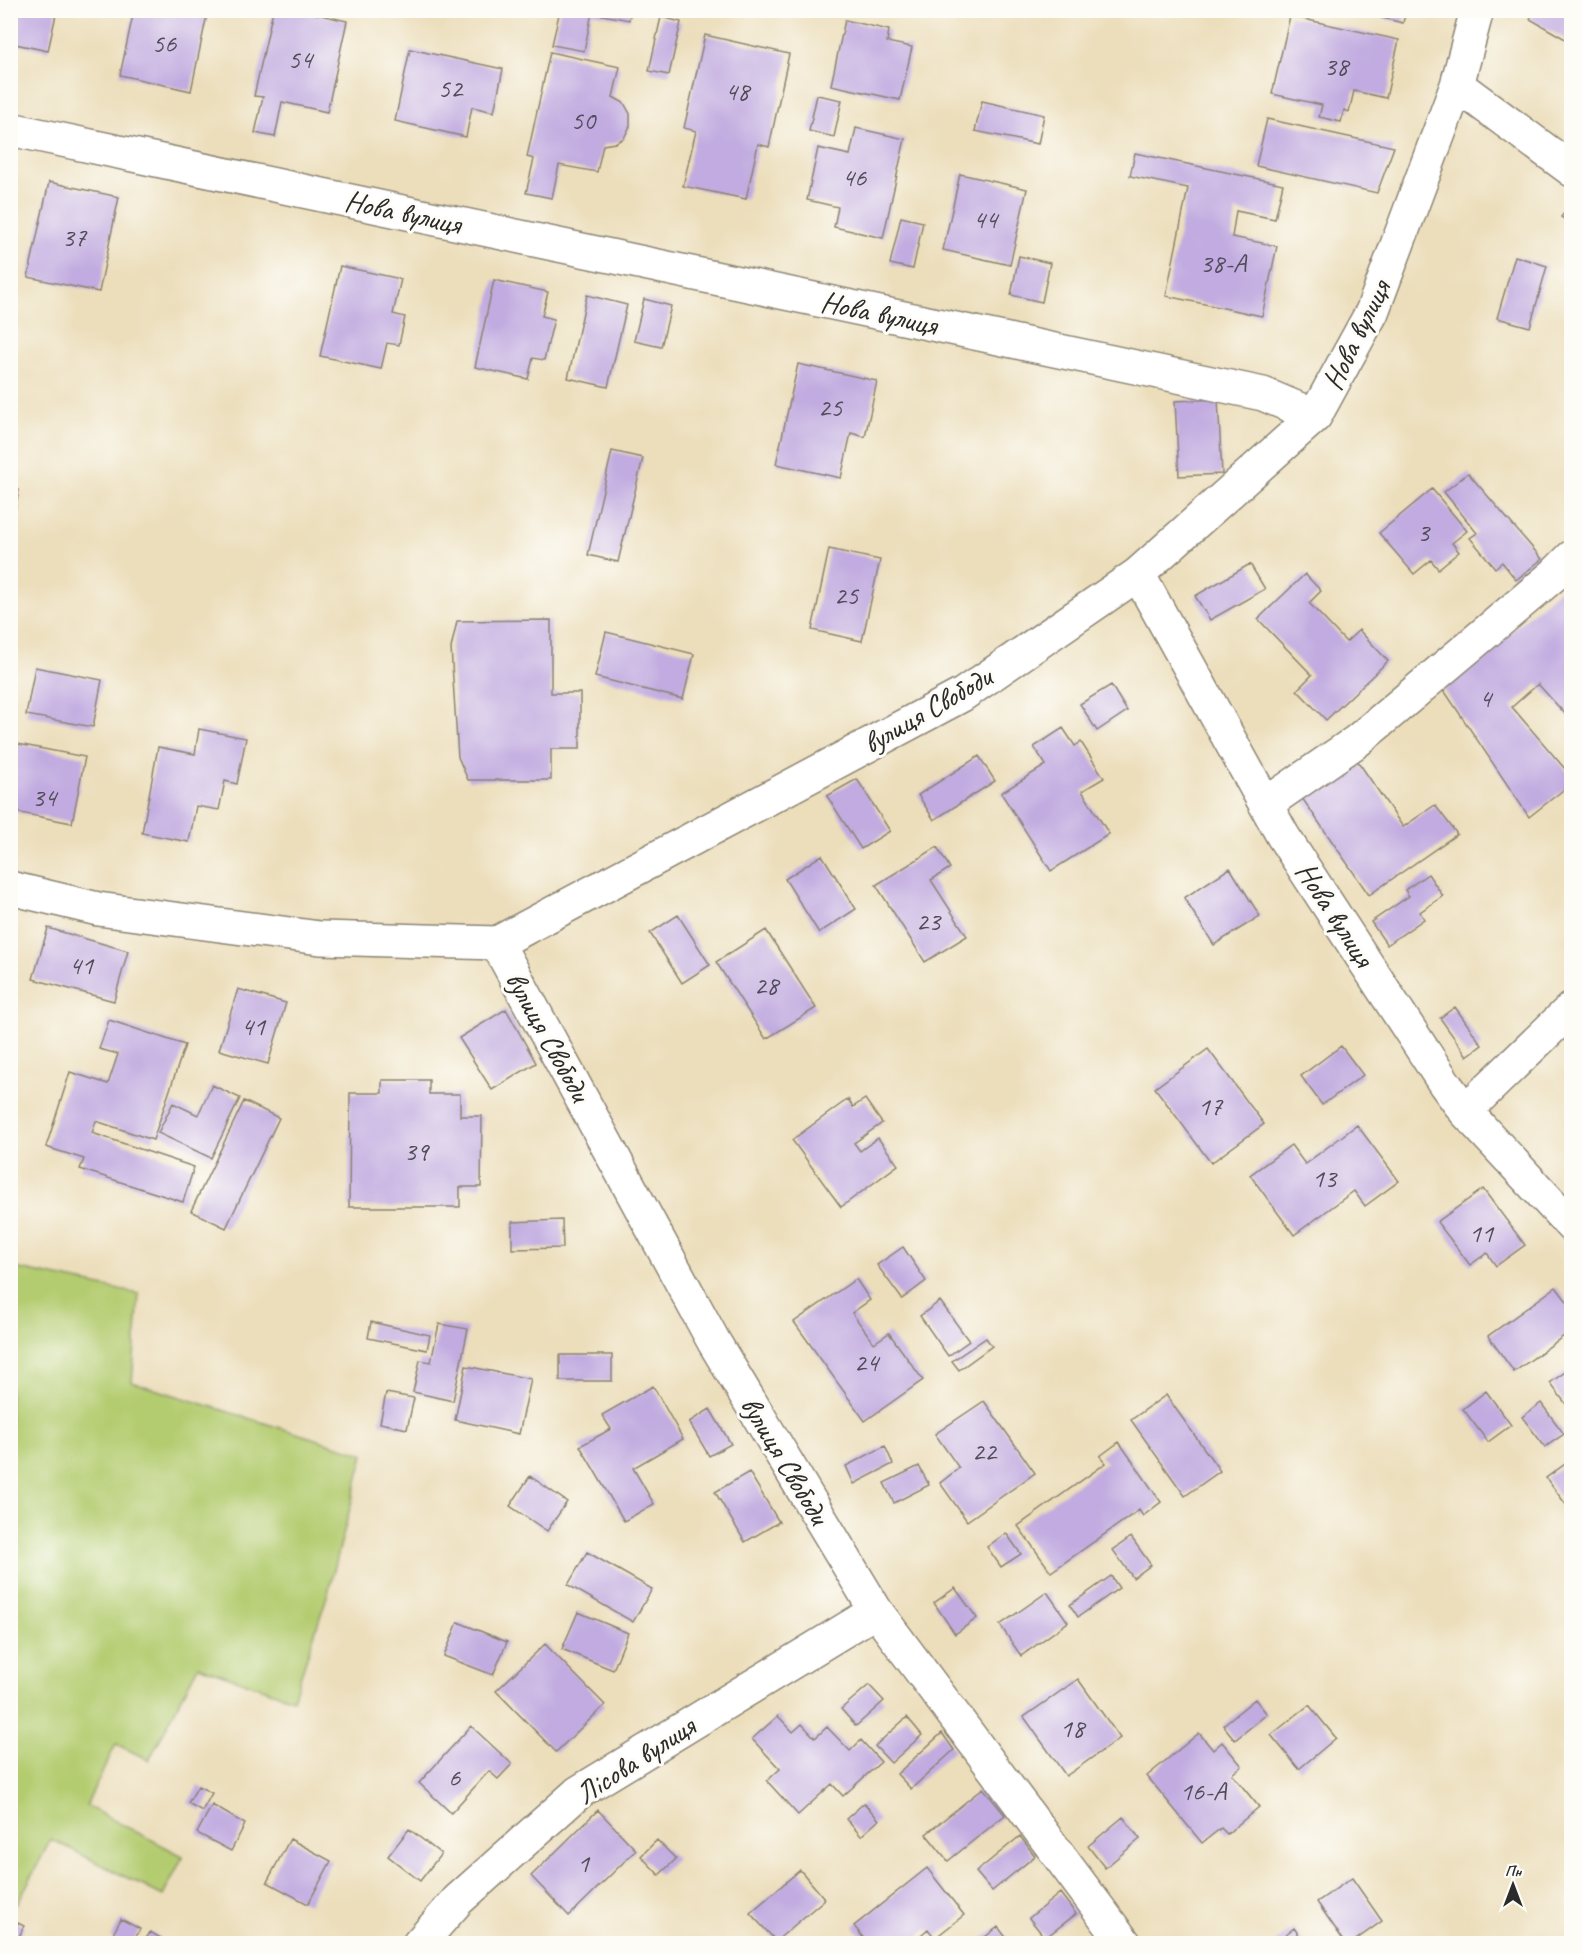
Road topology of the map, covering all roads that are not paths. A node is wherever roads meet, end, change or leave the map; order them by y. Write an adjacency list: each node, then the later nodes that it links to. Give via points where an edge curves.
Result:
1 (1477, 10): 2 (street, Нова вулиця)
2 (1457, 85): 4 (street); 5 (street, Нова вулиця, via 1372,312)
3 (10, 129): 5 (street, Нова вулиця, via 1263,394)
4 (1572, 170)
5 (1315, 416): 7 (street, вулиця Свободи)
6 (1572, 557): 8 (street, via 1357,741)
7 (1138, 574): 8 (street, Нова вулиця); 10 (street, вулиця Свободи, via 962,694)
8 (1266, 804): 12 (street, Нова вулиця)
9 (10, 888): 10 (street, вулиця Свободи, via 98,909 320,938)
10 (497, 943): 14 (street, вулиця Свободи, via 714,1342)
11 (1572, 1008): 12 (street)
12 (1465, 1112): 13 (street, Нова вулиця)
13 (1572, 1226)
14 (876, 1611): 15 (street, Лісова вулиця, via 579,1792 458,1900); 16 (street, вулиця Свободи)
15 (419, 1944)
16 (1125, 1944)

